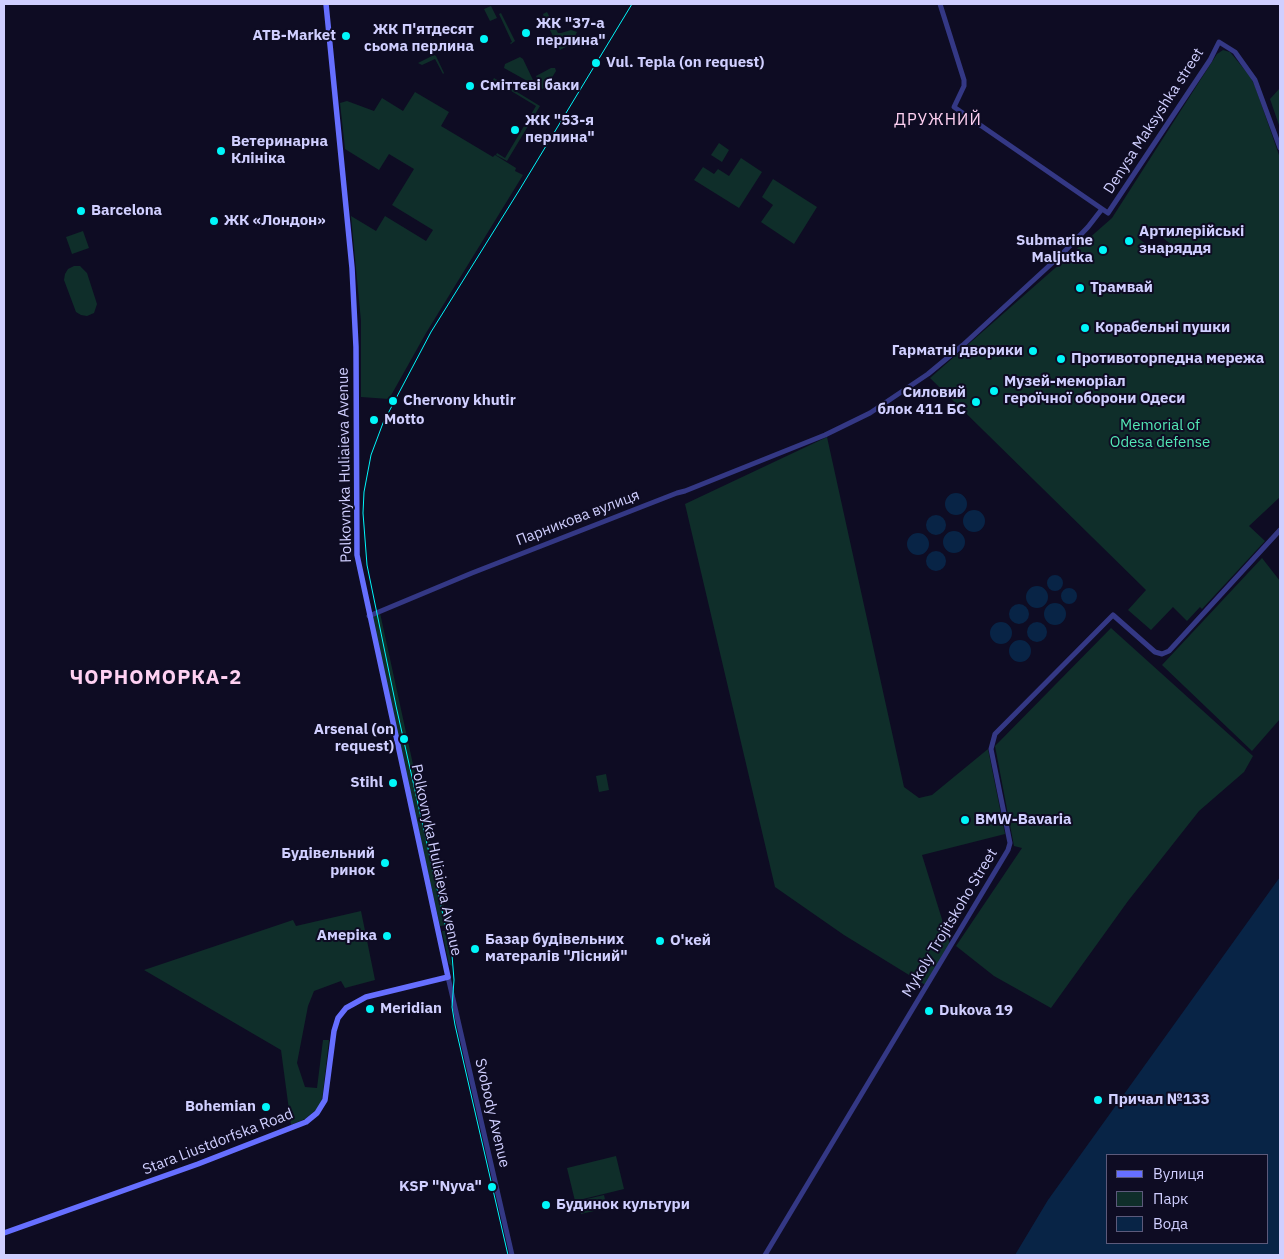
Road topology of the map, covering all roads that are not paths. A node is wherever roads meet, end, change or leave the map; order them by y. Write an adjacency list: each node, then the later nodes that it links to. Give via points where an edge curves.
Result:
1 (326, 4): 7 (main road, Polkovnyka Huliaieva Avenue, via 352,268 356,347 357,555)
2 (940, 4): 4 (street, via 964,80 954,107)
3 (1280, 148): 4 (street, Denysa Maksyshka street, via 1255,80 1235,52 1219,42 1108,213)
4 (1102, 209): 5 (street, Denysa Maksyshka street, via 1062,253 928,374 870,413)
5 (797, 446): 7 (street, Парникова вулиця)
6 (1280, 530): 11 (street, Mykoly Trojitskoho Street, via 1166,653 1155,652 1113,614 998,731 990,749 1010,843 1006,856)
7 (369, 616): 8 (main road, Polkovnyka Huliaieva Avenue)
8 (448, 977): 9 (main road, Stara Liustdorfska Road, via 366,997 346,1008 334,1031 325,1100 306,1122); 10 (street, Svobody Avenue)
9 (4, 1233)
10 (512, 1255)
11 (765, 1255)

